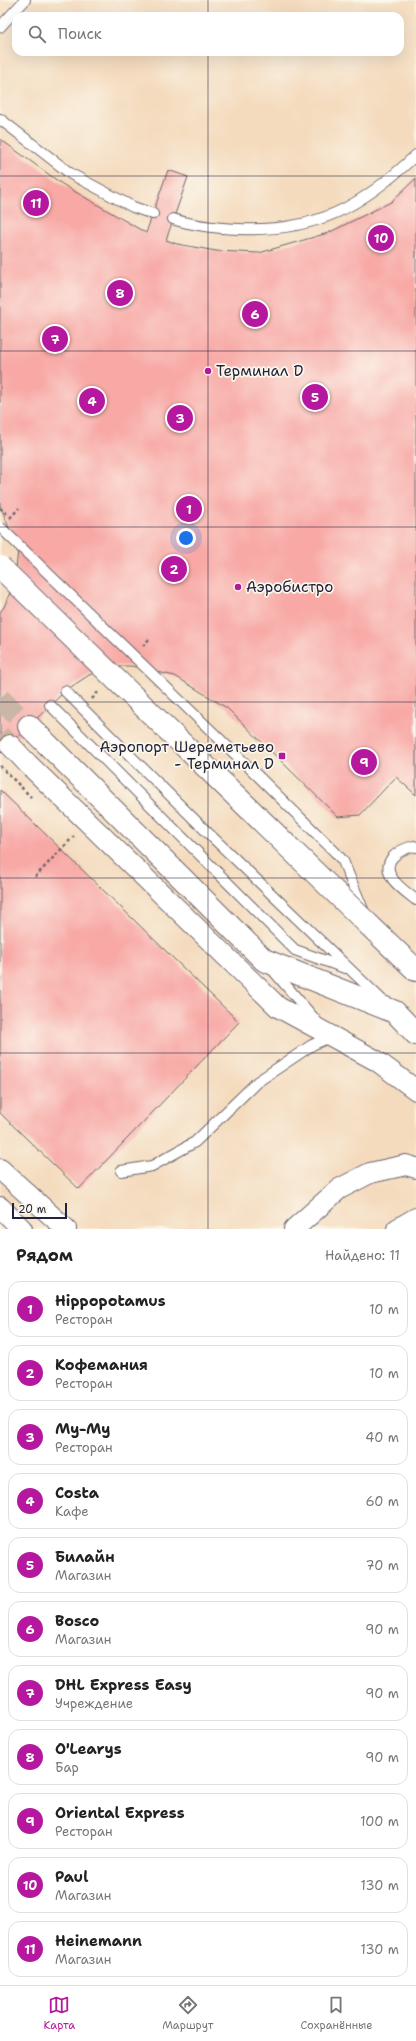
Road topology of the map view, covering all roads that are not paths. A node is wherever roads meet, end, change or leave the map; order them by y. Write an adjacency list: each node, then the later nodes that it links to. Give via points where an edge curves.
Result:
1 (26, 0): 2 (lane)
2 (14, 12)
3 (12, 15): 4 (lane)
4 (0, 27)
5 (0, 119): 7 (lane, via 71,174)
6 (416, 155): 8 (lane, via 386,183 360,200 329,217 292,227 261,230 220,228 187,224)
7 (153, 214)
8 (173, 219)
9 (0, 527): 17 (lane, bridge, via 336,852 343,862)
10 (0, 568): 17 (street, bridge)
11 (65, 691): 19 (lane)
12 (50, 705): 19 (lane, via 296,950)
13 (29, 726): 18 (street)
14 (10, 745): 23 (street, via 278,1007)
15 (416, 847): 16 (lane, via 401,850 390,861 388,867 392,878)
16 (416, 900)
17 (369, 925): 20 (street)
18 (264, 960): 21 (street); 23 (lane)
19 (349, 970): 21 (lane)
20 (416, 970)
21 (395, 1012): 22 (street)
22 (416, 1034)
23 (330, 1037): 24 (street, via 377,1061); 27 (lane, via 312,1045 257,1082 195,1142 152,1166)
24 (416, 1090)
25 (416, 1168): 30 (street, via 406,1165 370,1174 339,1189)
26 (0, 1169): 29 (street)
27 (122, 1171)
28 (416, 1218): 31 (street)
29 (66, 1229)
30 (294, 1229)
31 (397, 1229)

